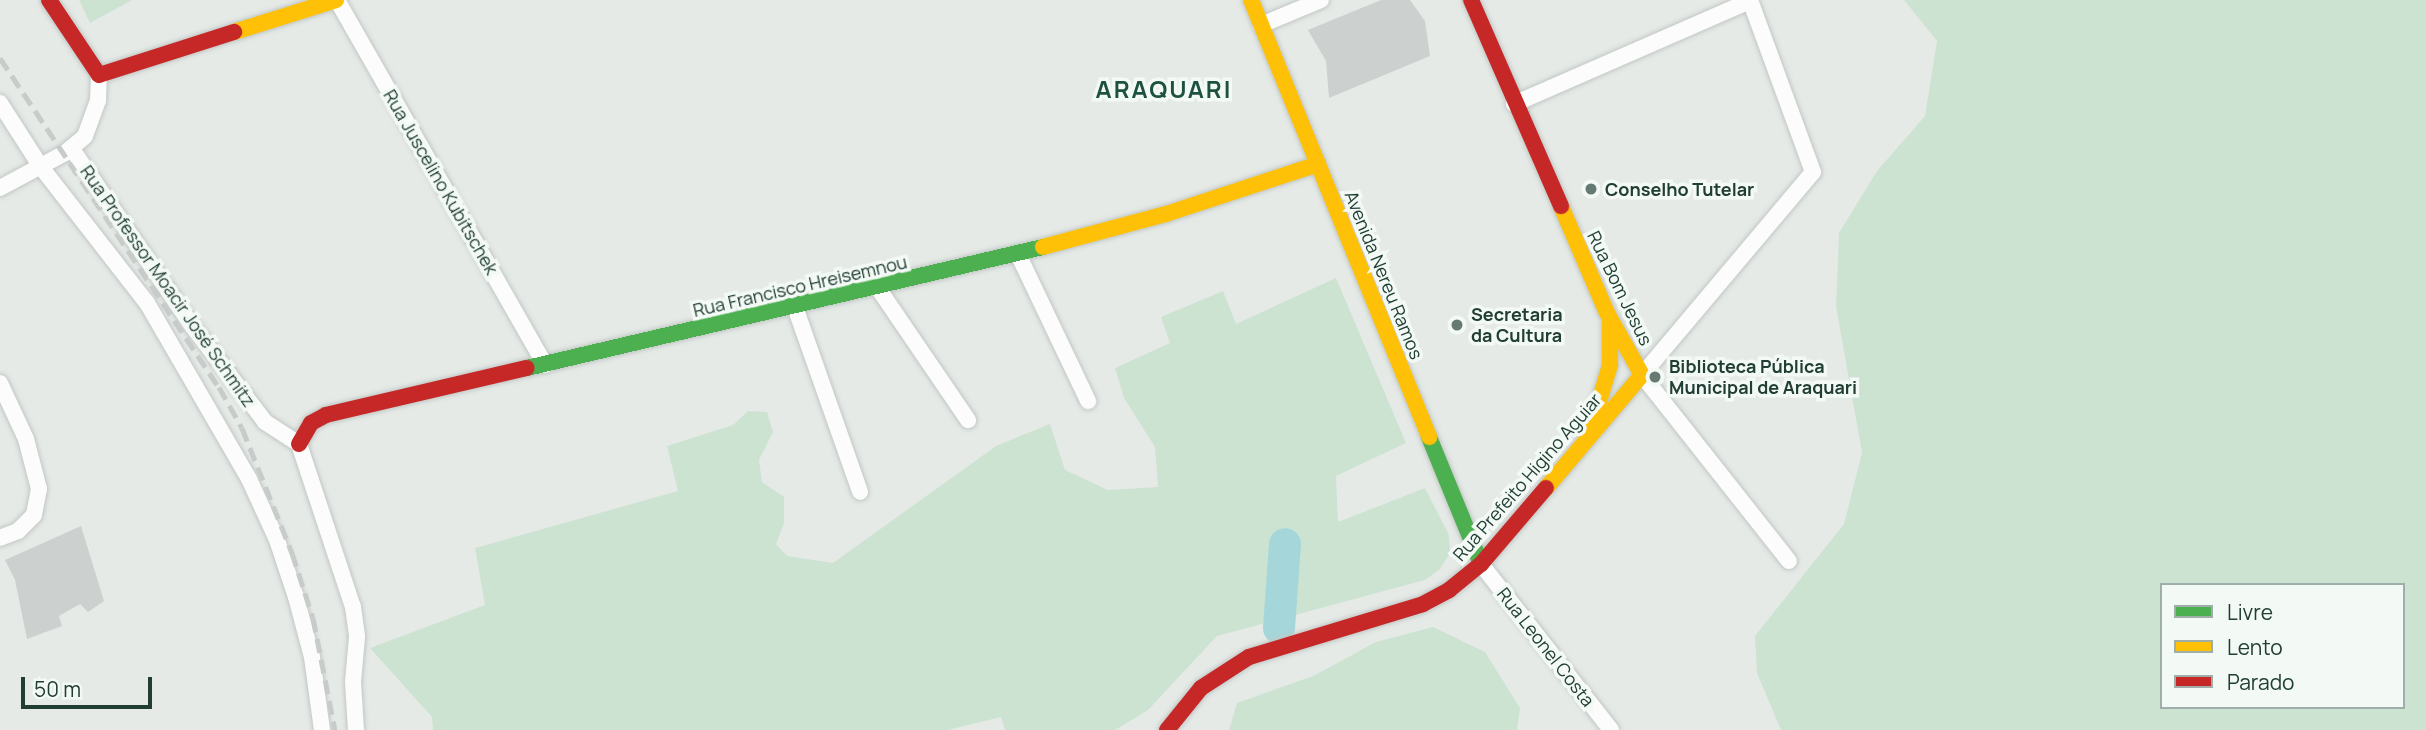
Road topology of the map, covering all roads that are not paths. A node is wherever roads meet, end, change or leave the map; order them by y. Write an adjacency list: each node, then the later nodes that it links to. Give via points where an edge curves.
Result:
1 (49, 0): 8 (main road)
2 (336, 0): 8 (main road); 19 (street, Rua Juscelino Kubitschek)
3 (1251, 0): 7 (main road, Avenida Nereu Ramos)
4 (1321, 0): 7 (street)
5 (1471, 0): 10 (main road, Rua Bom Jesus)
6 (1750, 1): 10 (street); 20 (street, Rua Prefeito Higino Aguiar, via 1813,172)
7 (1261, 24): 12 (main road, Avenida Nereu Ramos)
8 (99, 75): 11 (street, via 92,121 85,136)
9 (0, 103): 13 (street)
10 (1514, 104): 18 (main road, Rua Bom Jesus)
11 (69, 151): 13 (street); 24 (street, Rua Professor Moacir José Schmitz, via 265,422)
12 (1318, 164): 15 (main road, Rua Francisco Hreisemnou, via 1188,208); 29 (main road, Avenida Nereu Ramos)
13 (41, 167): 14 (street); 30 (street, via 147,303 249,479 296,597 312,657)
14 (0, 188)
15 (1018, 254): 16 (main road, Rua Francisco Hreisemnou); 22 (street)
16 (878, 288): 17 (main road, Rua Francisco Hreisemnou); 23 (street)
17 (795, 307): 19 (main road, Rua Francisco Hreisemnou); 26 (street)
18 (1610, 320): 20 (main road, Rua Bom Jesus); 25 (main road, via 1605,390 1598,414)
19 (545, 365): 24 (main road, Rua Francisco Hreisemnou, via 326,415 311,423)
20 (1642, 374): 25 (main road, Rua Prefeito Higino Aguiar); 28 (street, Rua Bom Jesus)
21 (0, 383): 27 (street, via 26,439 39,489 34,515 18,531)
22 (1088, 401)
23 (968, 419)
24 (299, 444): 31 (street, via 353,607)
25 (1574, 454): 29 (main road, Rua Prefeito Higino Aguiar)
26 (860, 492)
27 (0, 538)
28 (1789, 561)
29 (1481, 564): 32 (main road, Rua Prefeito Higino Aguiar, via 1423,604 1249,657 1201,688); 33 (street, Rua Leonel Costa)
30 (322, 723)
31 (356, 730)
32 (1167, 730)
33 (1611, 730)

